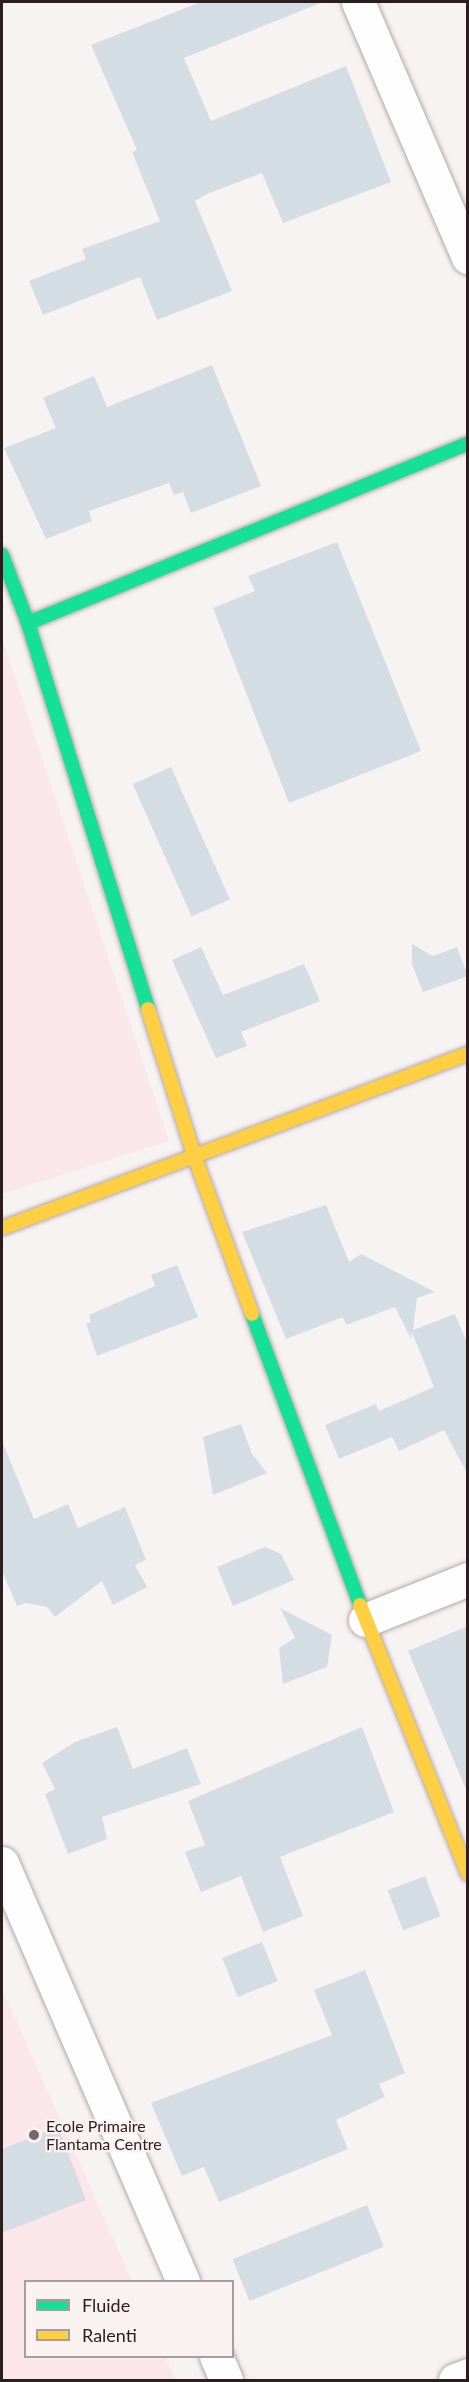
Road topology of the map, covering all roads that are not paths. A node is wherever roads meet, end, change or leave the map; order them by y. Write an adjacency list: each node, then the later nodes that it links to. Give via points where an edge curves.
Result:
1 (358, 2): 2 (street)
2 (468, 257)
3 (468, 443): 5 (street)
4 (2, 555): 5 (street)
5 (28, 623): 7 (street)
6 (468, 1054): 7 (street)
7 (195, 1158): 8 (street); 10 (street)
8 (2, 1228)
9 (468, 1579): 10 (street)
10 (365, 1620): 12 (street)
11 (2, 1863): 13 (street)
12 (468, 1875)
13 (182, 2280)
14 (217, 2358): 16 (street)
15 (468, 2375): 17 (street)
16 (226, 2380)
17 (455, 2380)

